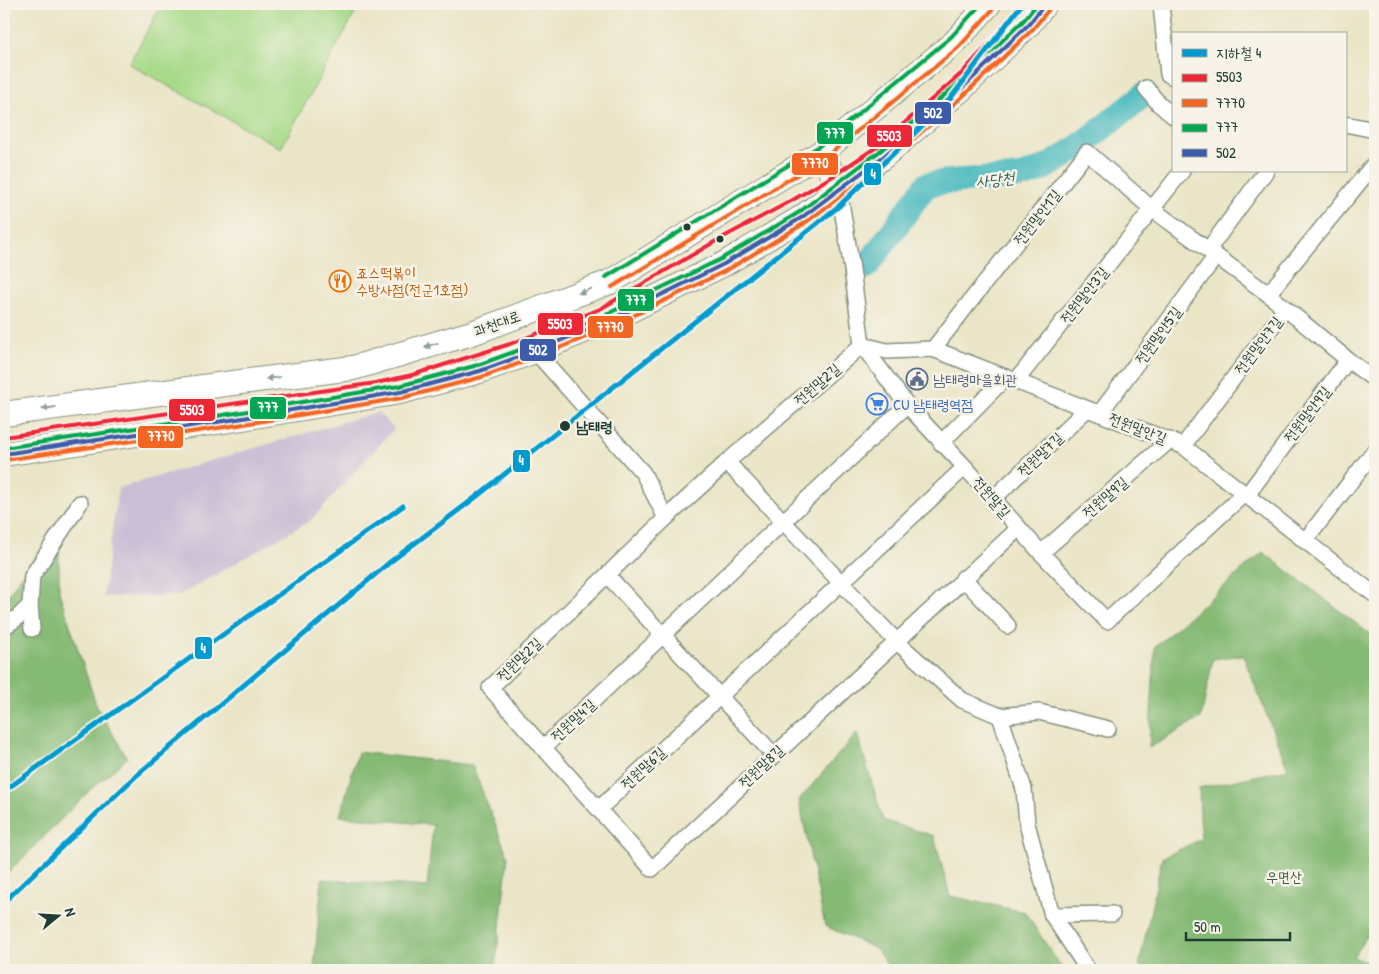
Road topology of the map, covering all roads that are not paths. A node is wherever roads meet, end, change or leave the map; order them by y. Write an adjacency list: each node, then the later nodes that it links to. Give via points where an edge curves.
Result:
1 (989, 4): 9 (main road, 과천대로, via 954,42)
2 (1045, 4): 13 (main road, via 1029,24 958,92)
3 (1161, 4): 4 (street, via 1168,74)
4 (1172, 76)
5 (1146, 88): 6 (street)
6 (1172, 115)
7 (1346, 124): 8 (street)
8 (1375, 130)
9 (822, 152): 13 (main road); 24 (main road, 과천대로, one-way to 24, via 610,282 472,333 353,368)
10 (1375, 163): 16 (street, 전원말안7길)
11 (1181, 172): 14 (street, 전원말안3길)
12 (1265, 172): 15 (street, 전원말안5길)
13 (839, 190): 18 (street, 전원말길); 20 (main road, via 802,218 724,264 606,322)
14 (1152, 209): 15 (street); 19 (street, 전원말안1길, via 1088,152); 22 (street, 전원말안3길)
15 (1212, 253): 16 (street); 26 (street, 전원말안5길)
16 (1268, 294): 17 (street)
17 (1285, 309): 21 (street, 전원말안7길); 30 (street, 전원말안7길)
18 (862, 345): 19 (street, 전원말안길, via 888,351); 25 (street, 전원말길); 33 (street, 전원말2길)
19 (933, 349): 22 (street, 전원말안길)
20 (535, 352): 28 (main road, via 480,371 400,392); 38 (street, via 643,473)
21 (1348, 360): 23 (street); 35 (street, 전원말안9길)
22 (1011, 379): 26 (street, 전원말안길); 29 (street, 전원말안3길)
23 (1375, 380)
24 (93, 403): 27 (main road, 과천대로, one-way to 27); 28 (main road)
25 (907, 405): 29 (street, 전원말길); 39 (street, 전원말4길)
26 (1094, 411): 30 (street, 전원말안길); 36 (street, 전원말7길)
27 (4, 414)
28 (98, 440): 32 (main road)
29 (942, 443): 34 (street, 전원말길)
30 (1176, 443): 35 (street, 전원말안길); 42 (street, 전원말9길)
31 (1375, 450): 41 (street)
32 (4, 454)
33 (727, 462): 38 (street, 전원말2길); 39 (street)
34 (965, 467): 36 (street, 전원말길); 45 (street, 전원말6길)
35 (1246, 494): 41 (street, 전원말안길); 42 (street, 전원말길, via 1107,621)
36 (993, 499): 40 (street, 전원말길)
37 (80, 503): 47 (street, via 32,576)
38 (666, 518): 43 (street, 전원말2길)
39 (784, 522): 45 (street); 51 (street, 전원말4길)
40 (1018, 528): 42 (street, 전원말길); 44 (street, 전원말8길)
41 (1305, 541): 46 (street, 전원말안길)
42 (1041, 553)
43 (607, 575): 51 (street); 56 (street, 전원말2길, via 490,688)
44 (963, 578): 48 (street); 52 (street, 전원말8길)
45 (841, 582): 52 (street); 53 (street, 전원말6길)
46 (1373, 589)
47 (30, 605): 49 (street); 50 (street)
48 (1008, 626)
49 (4, 628)
50 (32, 629)
51 (664, 635): 53 (street); 56 (street, 전원말4길)
52 (896, 641): 54 (street, via 962,700); 57 (street, 전원말8길)
53 (721, 697): 57 (street); 58 (street, 전원말6길)
54 (1000, 716): 55 (street, via 1040,712); 59 (street, via 1024,788 1027,824)
55 (1108, 729)
56 (543, 748): 58 (street, 전원말4길)
57 (773, 754): 58 (street, 전원말8길, via 652,869)
58 (599, 809)
59 (1052, 914): 60 (street); 61 (street)
60 (1112, 914)
61 (1088, 970)

